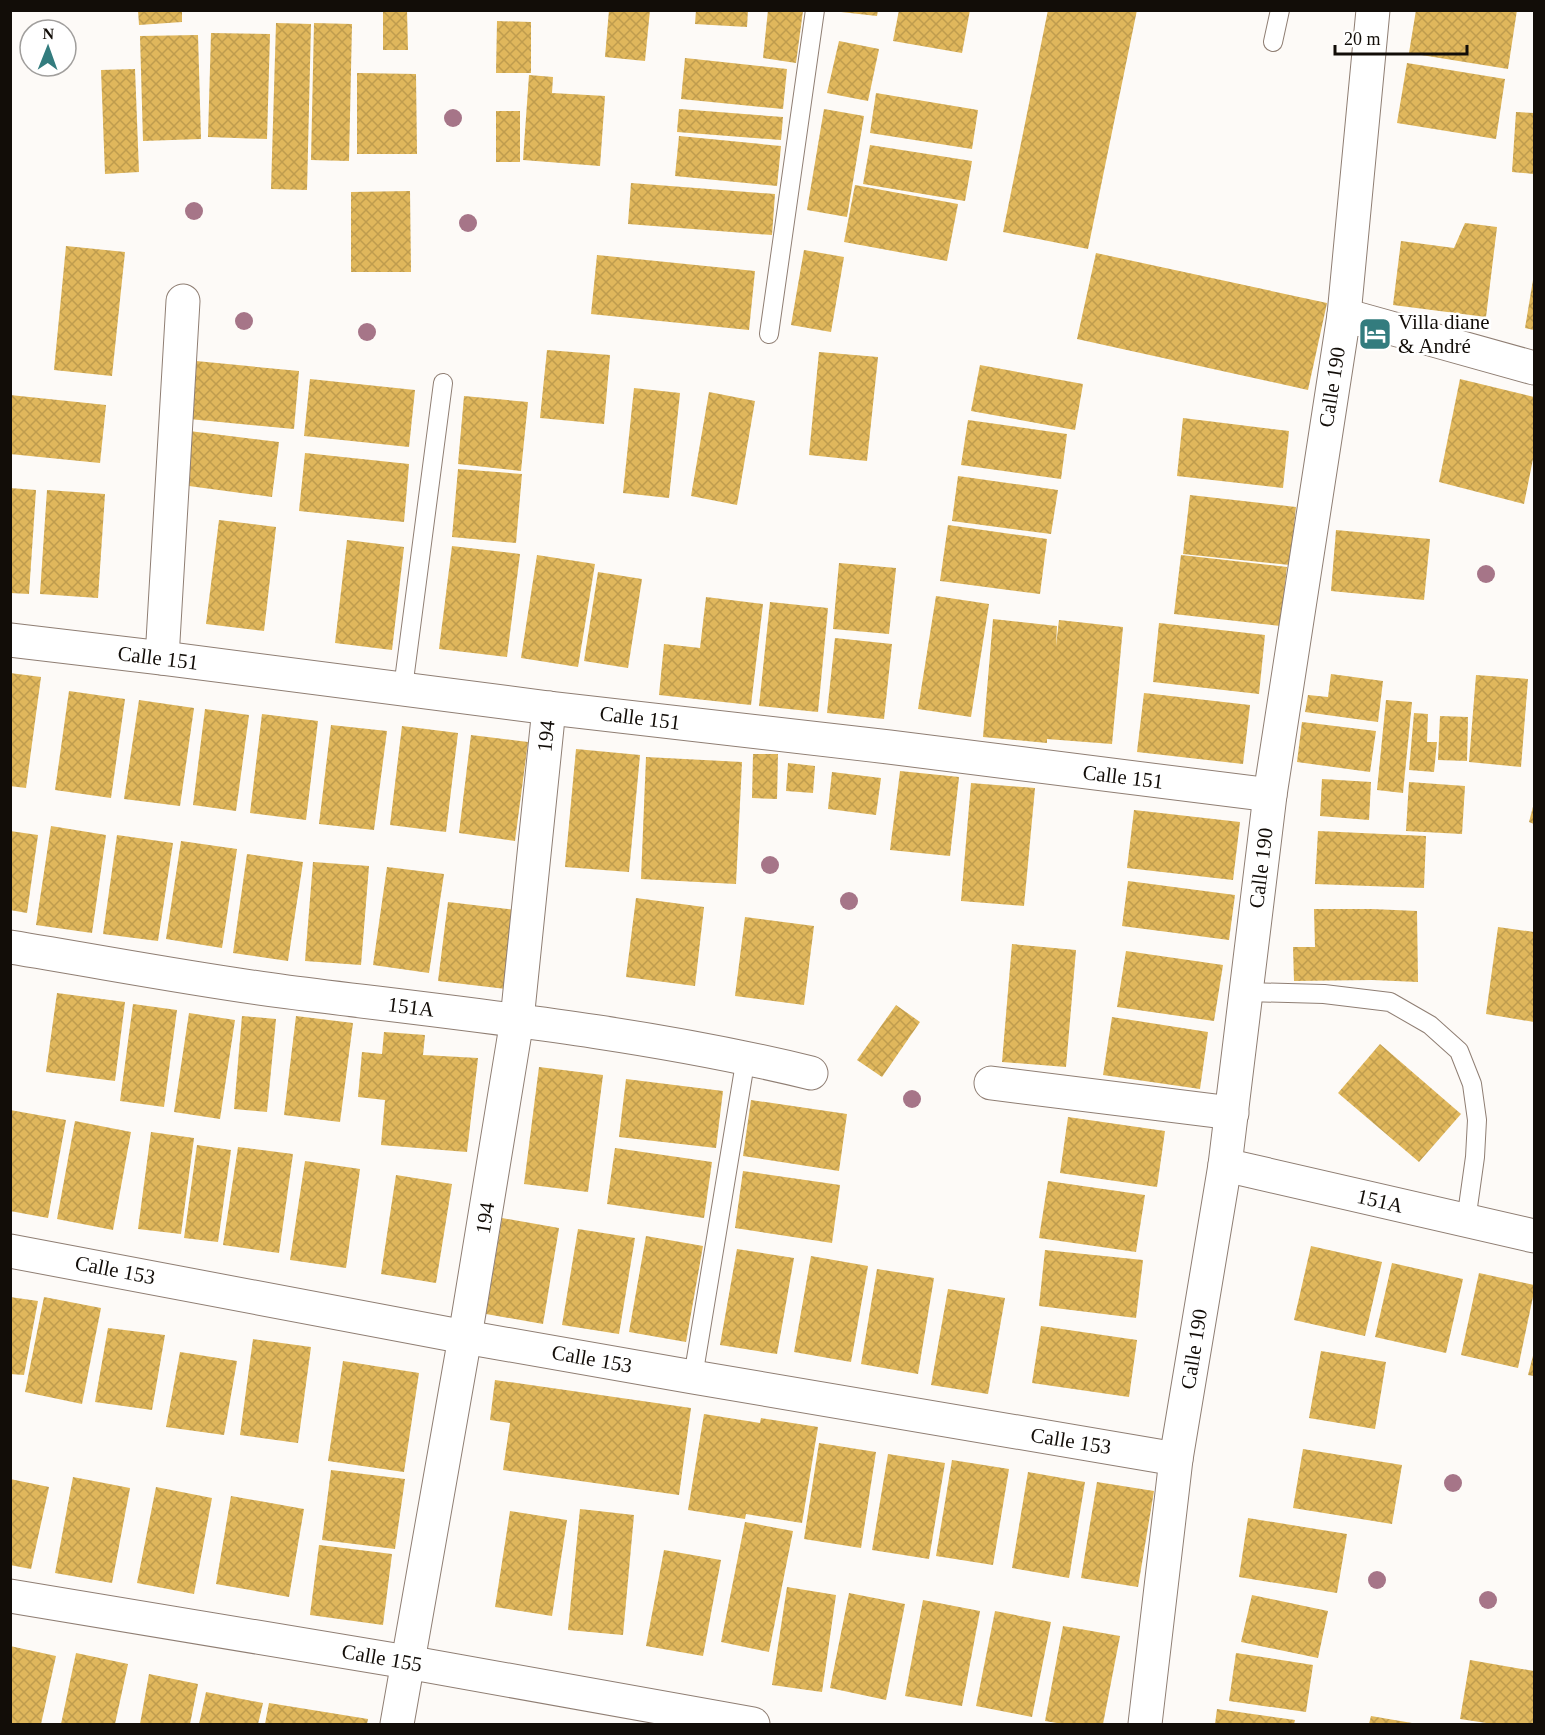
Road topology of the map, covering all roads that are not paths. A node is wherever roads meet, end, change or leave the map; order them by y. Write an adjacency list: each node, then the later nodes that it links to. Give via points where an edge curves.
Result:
1 (815, 10): 7 (lane)
2 (1280, 10): 4 (lane)
3 (1373, 10): 6 (street, Calle 190)
4 (1274, 42)
5 (183, 301): 11 (street)
6 (1344, 315): 8 (street); 14 (street, Calle 190)
7 (769, 334)
8 (1534, 368)
9 (443, 383): 12 (lane)
10 (10, 640): 11 (street, Calle 151)
11 (162, 658): 12 (street, Calle 151)
12 (403, 688): 13 (street, Calle 151)
13 (549, 708): 14 (street, Calle 151); 17 (street, 194)
14 (1270, 795): 16 (street, Calle 190)
15 (10, 947): 17 (street, 151A, via 285,991)
16 (1246, 992): 21 (street, Calle 190); 23 (lane, via 1324,994 1390,1002 1430,1025 1459,1051 1472,1084 1477,1120)
17 (517, 1020): 18 (street, 151A); 26 (street, 194)
18 (746, 1057): 19 (street, 151A); 27 (lane)
19 (811, 1073)
20 (991, 1083): 21 (street)
21 (1232, 1113): 22 (street, Calle 190)
22 (1225, 1165): 23 (street, 151A); 28 (street, Calle 190)
23 (1466, 1221): 24 (street, 151A)
24 (1534, 1236)
25 (10, 1251): 26 (street, Calle 153)
26 (465, 1337): 27 (street, Calle 153); 30 (street, 194)
27 (693, 1377): 28 (street, Calle 153)
28 (1176, 1459): 33 (street, Calle 190)
29 (10, 1596): 30 (street, Calle 155)
30 (407, 1662): 31 (street, 194); 32 (street, Calle 155)
31 (397, 1725)
32 (753, 1725)
33 (1145, 1725)

